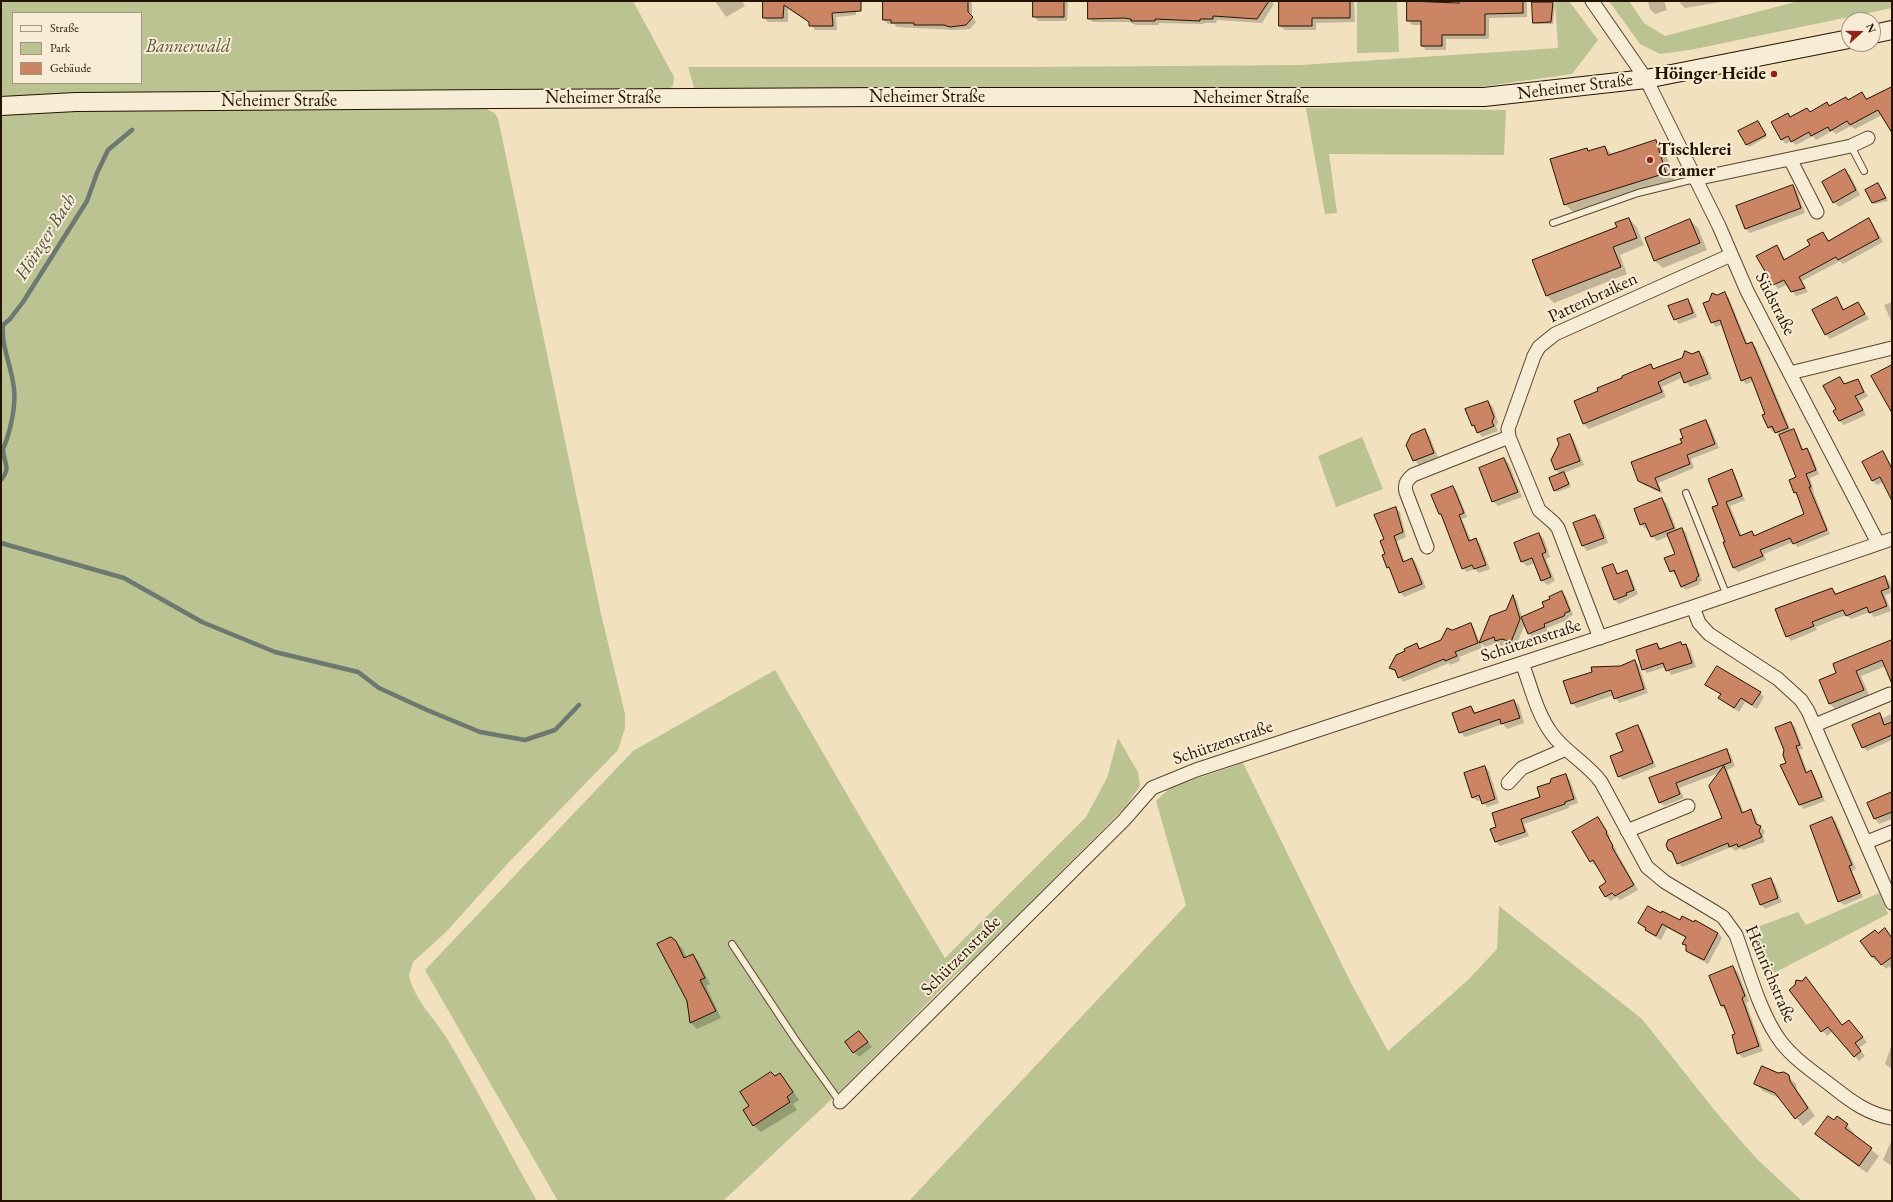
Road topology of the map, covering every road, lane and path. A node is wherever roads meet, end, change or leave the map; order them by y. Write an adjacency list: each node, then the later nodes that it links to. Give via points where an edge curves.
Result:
1 (1592, 1): 5 (street, Südstraße)
2 (1892, 30): 3 (main road)
3 (1881, 32)
4 (1841, 41): 5 (main road, Neheimer Straße)
5 (1646, 79): 6 (main road, Neheimer Straße, via 1484,97 504,99 76,102); 11 (street, Südstraße)
6 (1, 106)
7 (1868, 138): 8 (street)
8 (1850, 146): 9 (street); 10 (lane)
9 (1790, 159): 11 (street); 12 (street)
10 (1864, 171)
11 (1694, 179): 13 (lane, via 1638,193); 14 (street, Südstraße)
12 (1817, 212)
13 (1553, 223)
14 (1731, 255): 16 (street, Südstraße); 17 (street, Pattenbraiken, via 1547,339 1534,356 1508,429)
15 (1892, 348): 16 (street)
16 (1790, 373): 20 (street, Südstraße)
17 (1509, 437): 21 (street, via 1408,479 1406,492); 24 (street, via 1538,510 1558,528)
18 (1686, 493): 22 (lane)
19 (1892, 539): 20 (street, Schützenstraße)
20 (1878, 543): 22 (street, Schützenstraße)
21 (1427, 547)
22 (1727, 596): 23 (street, Schützenstraße)
23 (1693, 607): 24 (street, Schützenstraße); 27 (street, via 1699,623 1709,634 1790,689 1808,711)
24 (1600, 638): 25 (street, Schützenstraße)
25 (1522, 663): 28 (street, Heinrichstraße, via 1542,717); 36 (street, Schützenstraße, via 1204,767 1152,788 1124,820)
26 (1890, 694): 27 (street)
27 (1815, 725): 33 (street)
28 (1566, 749): 29 (street, via 1522,768); 31 (street, Heinrichstraße, via 1592,770 1601,782)
29 (1508, 783)
30 (1688, 806): 31 (street)
31 (1627, 831): 37 (street, Heinrichstraße, via 1647,867 1656,876 1715,912 1731,927 1767,1020 1781,1042 1798,1061 1860,1107 1880,1116)
32 (1892, 832): 33 (street)
33 (1867, 842): 34 (street)
34 (1892, 903)
35 (732, 944): 36 (lane)
36 (840, 1102)
37 (1892, 1118)

